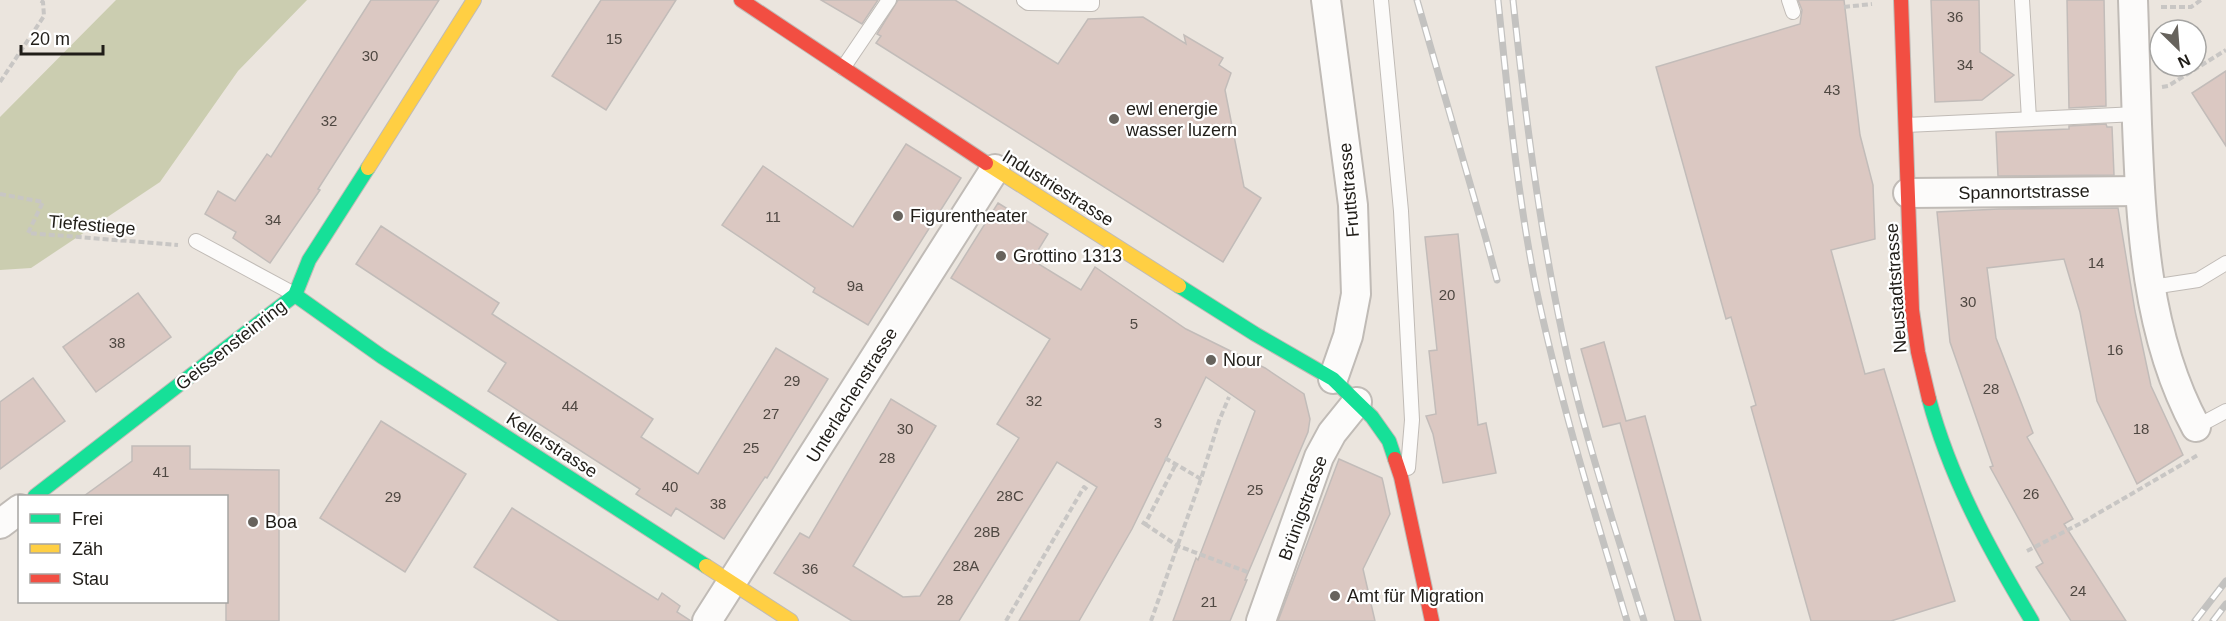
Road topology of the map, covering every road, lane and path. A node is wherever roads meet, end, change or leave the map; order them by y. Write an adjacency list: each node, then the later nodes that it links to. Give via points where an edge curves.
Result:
1 (39, 0): 17 (path, via 43,2 44,16)
2 (474, 0): 28 (street, Geissensteinring, via 309,260)
3 (741, 0): 16 (street, Industriestrasse)
4 (889, 0): 16 (lane)
5 (1024, 0): 6 (lane, via 1092,4)
6 (1092, 0)
7 (1326, 0): 29 (street, Fruttstrasse, via 1353,205 1356,294 1348,336)
8 (1381, 0): 36 (lane, via 1401,211 1412,420 1408,467)
9 (1901, 0): 20 (street, Neustadtstrasse)
10 (2022, 0): 19 (lane)
11 (2201, 0): 13 (path, via 2191,7)
12 (1879, 4): 14 (path)
13 (2133, 4): 18 (street)
14 (1844, 7)
15 (2226, 50): 18 (path)
16 (843, 69): 21 (street, Industriestrasse)
17 (0, 82)
18 (2137, 102): 19 (lane); 22 (street)
19 (2029, 119): 20 (lane)
20 (1906, 125): 23 (street, Neustadtstrasse)
21 (995, 169): 29 (street, Industriestrasse); 44 (street, Unterlachenstrasse)
22 (2140, 191): 23 (street, Spannortstrasse); 27 (street)
23 (1908, 193): 52 (street, Neustadtstrasse, via 1911,297 1921,370 1938,432 1974,516)
24 (0, 194): 25 (path, Tiefestiege, via 43,201 28,233 175,246)
25 (196, 241): 28 (lane)
26 (2226, 263): 27 (lane, via 2198,280)
27 (2152, 287): 33 (street, via 2160,336 2182,401)
28 (296, 295): 39 (street, Geissensteinring); 44 (street, Kellerstrasse, via 381,356)
29 (1333, 379): 31 (street, Industriestrasse)
30 (1229, 397): 37 (path)
31 (1358, 402): 36 (street, via 1389,441); 45 (street, Brünigstrasse, via 1332,433 1319,457)
32 (2226, 411): 33 (lane)
33 (2196, 427): 43 (path, via 2208,449)
34 (1165, 458): 35 (path)
35 (1176, 464): 37 (path); 42 (path, via 1143,523)
36 (1401, 477): 51 (street)
37 (1201, 479): 42 (path)
38 (1089, 491): 48 (path, via 1084,487)
39 (36, 495)
40 (18, 510): 41 (street)
41 (0, 524)
42 (1178, 546): 45 (path); 49 (path)
43 (2021, 554)
44 (733, 583): 46 (street, Unterlachenstrasse); 47 (street, Kellerstrasse)
45 (1276, 583): 50 (street, Brünigstrasse)
46 (707, 621)
47 (791, 621)
48 (1006, 621)
49 (1151, 621)
50 (1261, 621)
51 (1432, 621)
52 (2032, 621)

